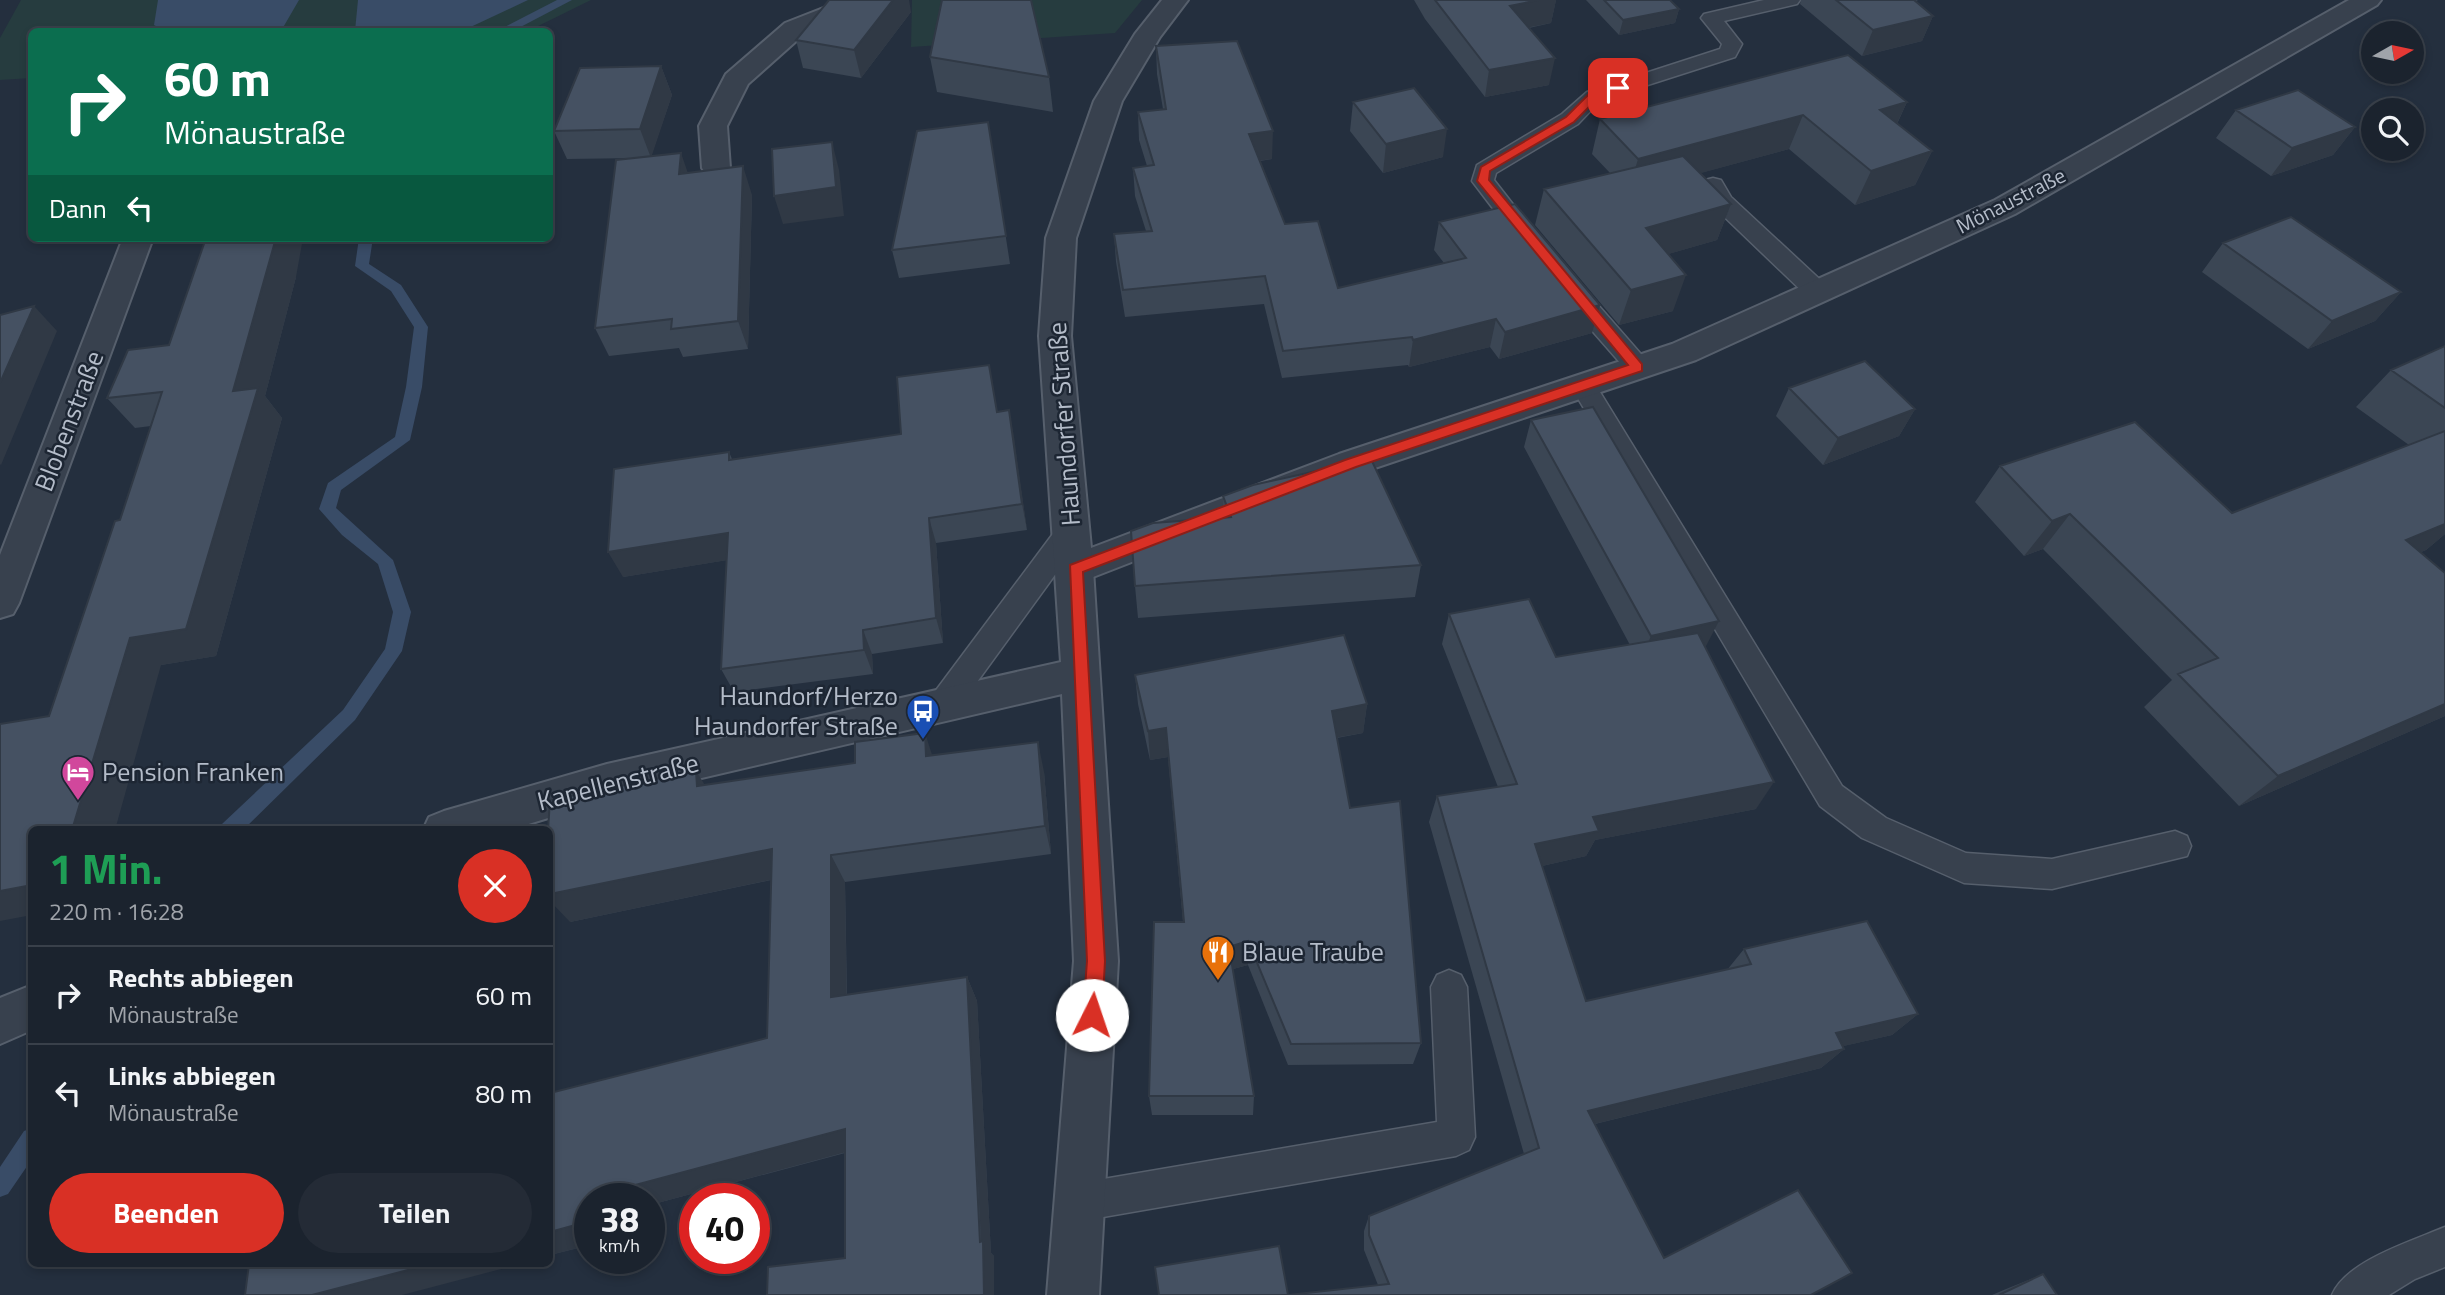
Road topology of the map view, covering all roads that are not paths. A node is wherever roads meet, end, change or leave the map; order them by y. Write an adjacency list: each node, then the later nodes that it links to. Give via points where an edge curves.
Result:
1 (867, 0): 5 (street, via 794,29 736,80 713,125)
2 (1175, 0): 13 (street, Haundorfer Straße, via 1148,34 1108,101 1061,239 1055,336)
3 (1790, 0): 8 (lane, via 1711,18 1732,44 1728,53 1594,96 1570,119 1485,170 1483,181)
4 (2368, 0): 10 (street, Mönaustraße, via 2005,207)
5 (716, 168)
6 (1713, 185): 10 (lane, via 1721,201)
7 (136, 242): 15 (street, Blobenstraße)
8 (1541, 255)
9 (1558, 274): 11 (lane)
10 (1818, 292): 11 (street, Mönaustraße, via 1684,352)
11 (1638, 367): 12 (street, Mönaustraße)
12 (1583, 386): 14 (street, Mönaustraße, via 1350,464); 19 (lane, via 1831,796 1874,828 1964,868 2052,874)
13 (1071, 531): 14 (street, Haundorfer Straße); 17 (lane)
14 (1075, 569): 16 (street, Haundorfer Straße)
15 (0, 603)
16 (1080, 674): 17 (street, Kapellenstraße); 23 (street, Haundorfer Straße, via 1096,961)
17 (942, 706): 18 (street, Kapellenstraße, via 607,782)
18 (458, 826)
19 (2175, 846)
20 (1449, 987): 23 (lane, via 1456,1137)
21 (28, 1009): 22 (street)
22 (0, 1021)
23 (1080, 1202): 25 (street, Haundorfer Straße)
24 (2445, 1247): 26 (lane, via 2402,1265)
25 (1073, 1295)
26 (2352, 1295)

